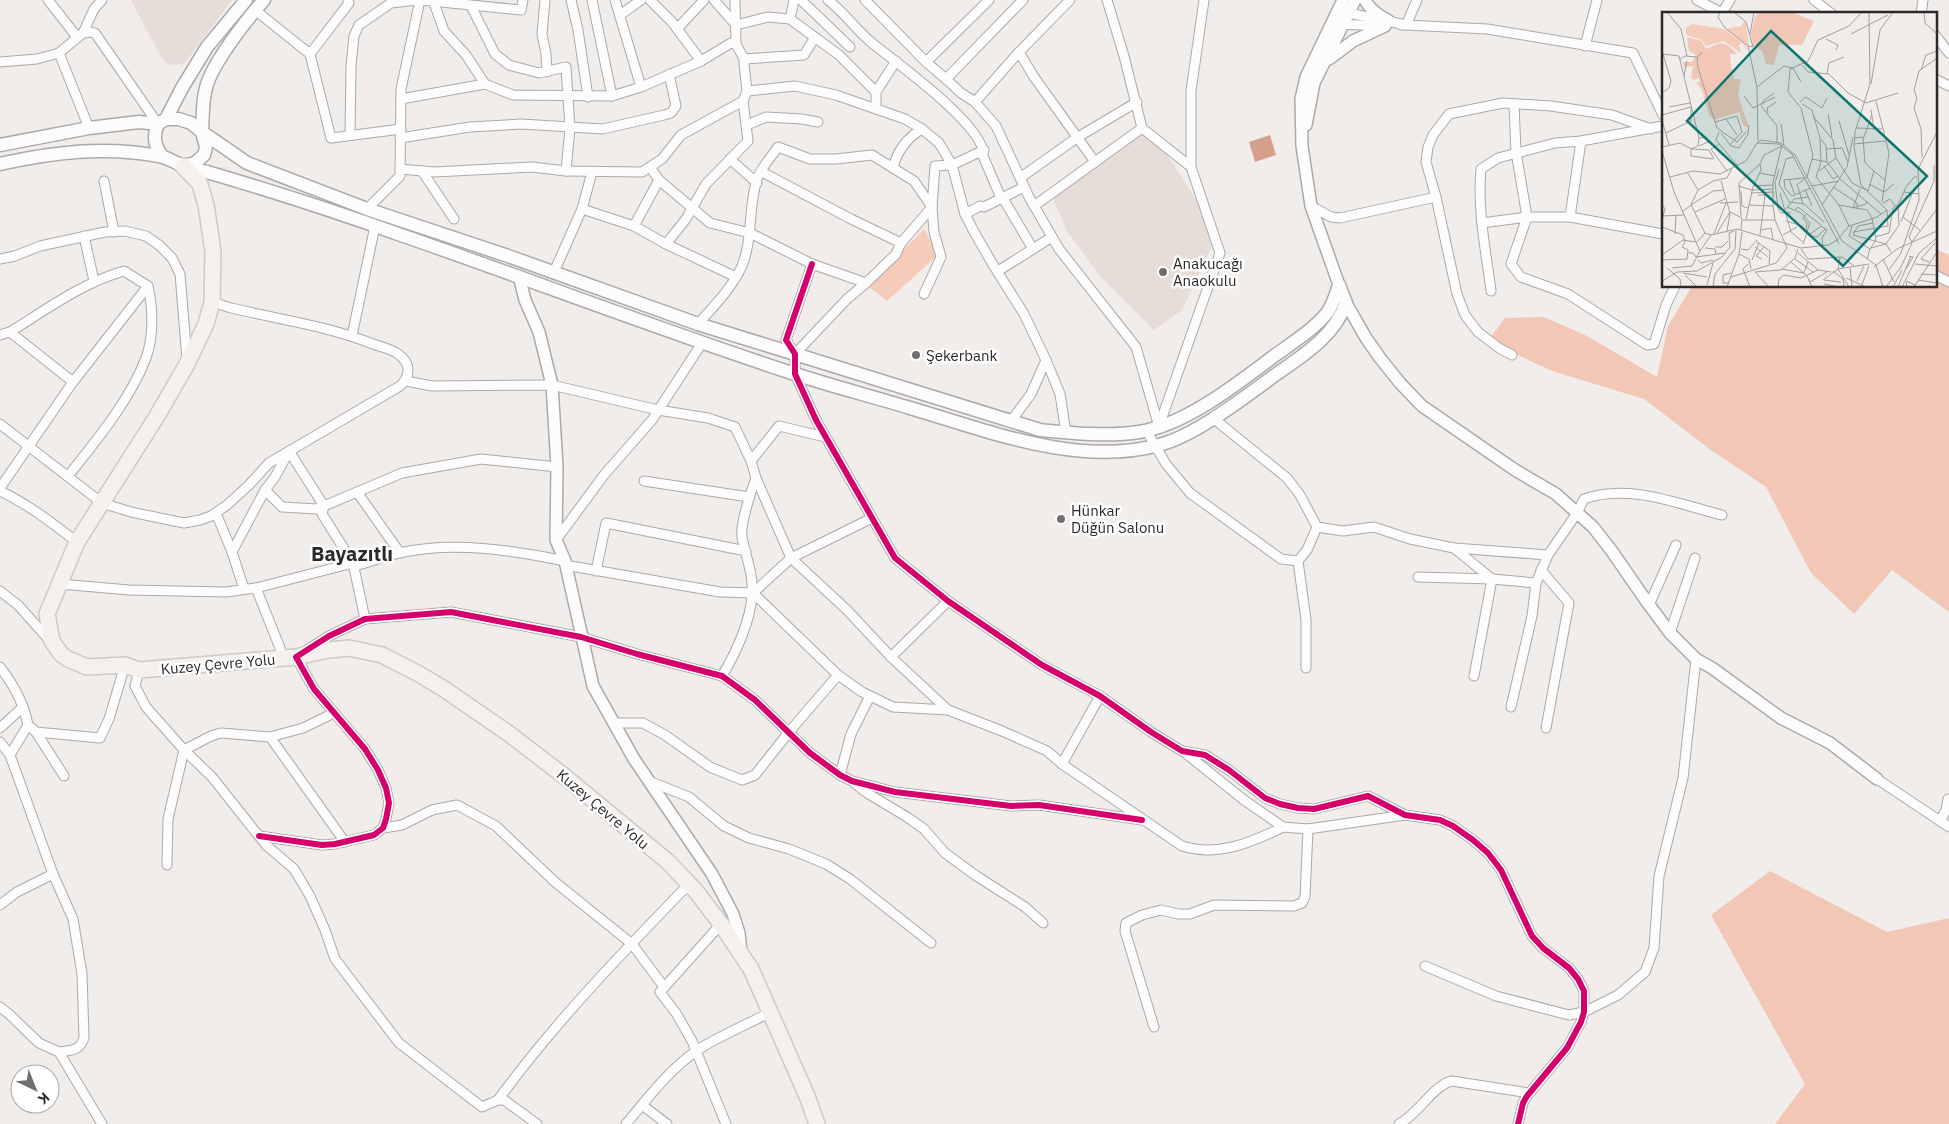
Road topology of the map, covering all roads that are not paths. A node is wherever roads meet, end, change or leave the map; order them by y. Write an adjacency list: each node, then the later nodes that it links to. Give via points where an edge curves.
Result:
1 (48, 0): 50 (street)
2 (102, 0): 36 (street)
3 (246, 0): 85 (main road, via 207,47)
4 (264, 0): 38 (main road)
5 (348, 0): 59 (street, via 349,3)
6 (420, 0): 34 (street); 35 (street); 78 (street)
7 (522, 0): 37 (street, via 521,10)
8 (545, 0): 66 (street, via 542,34)
9 (571, 0): 77 (street)
10 (592, 0): 76 (street)
11 (615, 0): 43 (street)
12 (641, 0): 43 (street)
13 (650, 0): 49 (street)
14 (704, 0): 49 (street)
15 (714, 0): 47 (street)
16 (735, 0): 47 (street)
17 (794, 0): 44 (street)
18 (801, 0): 55 (street)
19 (828, 0): 62 (street, via 873,44)
20 (865, 0): 64 (street)
21 (989, 0): 64 (street)
22 (1023, 0): 68 (street)
23 (1070, 0): 56 (street)
24 (1107, 0): 81 (street)
25 (1204, 0): 110 (street, via 1191,91)
26 (1344, 0): 39 (street)
27 (1355, 0): 39 (street)
28 (1365, 0): 46 (street)
29 (1417, 0): 48 (street)
30 (1597, 0): 54 (street)
31 (1696, 0): 40 (street)
32 (1730, 0): 41 (street)
33 (1814, 0): 42 (street)
34 (390, 1): 96 (street, via 359,25 354,36)
35 (434, 1): 37 (street); 70 (street, via 444,31 466,55)
36 (94, 5): 50 (street)
37 (471, 6): 66 (street, via 495,54 509,65 539,73)
38 (255, 10): 59 (street); 94 (main road, via 222,54 206,86)
39 (1344, 12): 45 (street); 46 (street)
40 (1720, 12)
41 (1723, 12)
42 (1829, 12)
43 (620, 15): 72 (street)
44 (790, 19): 47 (street, via 768,17); 52 (street)
45 (1338, 24): 46 (street); 65 (street); 100 (street, via 1306,76 1300,99)
46 (1387, 24): 48 (street); 65 (street, via 1353,40)
47 (736, 25): 53 (street)
48 (1406, 25): 54 (street, via 1487,29)
49 (676, 29): 61 (street)
50 (80, 35): 57 (street); 85 (street, via 95,33)
51 (1936, 36): 58 (street)
52 (815, 37): 60 (street, via 804,55); 74 (street)
53 (736, 44): 60 (street); 61 (street, via 731,43)
54 (1585, 46): 84 (street, via 1633,54)
55 (850, 48)
56 (1019, 52): 80 (street); 97 (street)
57 (59, 53): 63 (street, via 37,59); 89 (street)
58 (1949, 53)
59 (310, 54): 96 (street, via 331,138)
60 (744, 58): 73 (street)
61 (701, 61): 67 (street)
62 (896, 61): 74 (street); 101 (street, via 961,118 975,133)
63 (0, 62)
64 (926, 62): 68 (street)
65 (1323, 66): 100 (street, via 1314,83)
66 (548, 72): 75 (street, via 566,68)
67 (669, 74): 72 (street); 90 (street, via 676,106 671,113 603,129)
68 (946, 78): 80 (street)
69 (1936, 80): 71 (street)
70 (485, 84): 75 (street, via 513,95); 78 (street)
71 (1949, 86)
72 (640, 87): 76 (street)
73 (746, 91): 79 (street); 83 (street, via 795,86 836,95)
74 (876, 92): 83 (street)
75 (569, 95): 77 (street); 90 (street)
76 (612, 96): 77 (street)
77 (588, 97)
78 (401, 99): 95 (street)
79 (743, 101): 87 (street); 109 (street, via 681,135 662,159)
80 (975, 102): 117 (street, via 996,126)
81 (1136, 102): 91 (street); 97 (street)
82 (1514, 104): 93 (street, via 1612,115); 102 (street); 122 (street, via 1449,114 1428,147 1426,162)
83 (876, 109): 92 (street)
84 (1662, 113)
85 (162, 121): 89 (main road); 94 (main road, via 179,118); 103 (main road, via 154,133 157,150)
86 (818, 122): 87 (street, via 766,117)
87 (747, 125): 104 (street, via 748,141)
88 (1662, 126): 93 (street)
89 (89, 128): 99 (main road)
90 (570, 128): 95 (street, via 521,124); 114 (street)
91 (1142, 128): 105 (street); 110 (street)
92 (922, 129): 107 (street, via 939,143); 111 (street, via 910,136)
93 (1651, 129): 98 (street)
94 (202, 132): 108 (main road, via 206,147 204,156); 128 (main road, via 247,163)
95 (400, 134): 96 (street); 112 (street)
96 (350, 135)
97 (1078, 137): 105 (street); 117 (street)
98 (1581, 141): 102 (street); 132 (street)
99 (0, 145)
100 (1302, 146): 125 (street)
101 (984, 150): 107 (street); 123 (street, via 983,156)
102 (1516, 152): 131 (street); 134 (street, via 1481,169)
103 (162, 156): 106 (main road, via 113,150 90,151 36,156); 108 (main road)
104 (730, 159): 120 (street); 127 (street, via 706,184)
105 (1095, 162): 124 (street)
106 (0, 164)
107 (952, 164): 126 (street, via 935,166); 130 (street)
108 (183, 166): 135 (main road, via 253,185); 160 (main road, via 200,184 206,205 213,251)
109 (650, 167): 115 (street, via 642,172); 118 (street)
110 (1192, 167): 179 (street, via 1220,253)
111 (893, 168): 116 (street, via 872,155 810,159 778,147); 126 (street, via 914,181)
112 (400, 169): 113 (street); 128 (street, via 400,176)
113 (422, 171): 114 (street, via 532,167); 133 (street)
114 (566, 171): 115 (street)
115 (592, 172): 129 (street)
116 (762, 172): 120 (street); 142 (street)
117 (1020, 178): 121 (street)
118 (658, 180): 127 (street); 136 (street)
119 (104, 182): 137 (street)
120 (757, 184): 138 (street, via 749,221)
121 (1024, 187): 123 (street); 124 (street)
122 (1436, 197): 125 (street, via 1340,218 1331,217); 168 (street, via 1457,294 1465,315 1478,332)
123 (1001, 198): 130 (street); 144 (street)
124 (1034, 206): 141 (street)
125 (1311, 206): 155 (street)
126 (932, 207): 142 (street); 159 (street, via 934,232 941,256)
127 (692, 208): 138 (street, via 710,223); 143 (street)
128 (367, 209): 148 (main road)
129 (582, 209): 136 (street); 148 (street)
130 (965, 214): 147 (street)
131 (1527, 217): 132 (street); 134 (street); 157 (street, via 1512,264 1521,277 1568,294 1647,345 1654,344)
132 (1570, 217): 139 (street)
133 (454, 219)
134 (1482, 223): 158 (street)
135 (374, 226): 149 (main road); 165 (street)
136 (634, 226): 143 (street)
137 (114, 232): 140 (street); 170 (street, via 146,236 172,258 180,274)
138 (750, 233): 146 (street); 151 (street)
139 (1662, 234)
140 (84, 236): 145 (street); 152 (street)
141 (1052, 237): 144 (street); 179 (street, via 1136,347)
142 (901, 243): 154 (street, via 896,254)
143 (666, 244): 151 (street)
144 (1033, 249): 147 (street)
145 (0, 259)
146 (812, 264): 154 (street); 167 (street, via 786,340)
147 (998, 271): 169 (street)
148 (554, 272): 162 (main road)
149 (519, 276): 166 (main road); 174 (street, via 539,332)
150 (1936, 276): 153 (street)
151 (736, 277): 162 (street)
152 (94, 281): 156 (street, via 124,272); 163 (street)
153 (1949, 282)
154 (866, 283): 167 (street)
155 (1339, 285): 161 (main road); 179 (main road, via 1328,311 1293,343 1207,404)
156 (148, 286): 173 (street); 188 (street, via 151,331 146,357 122,404)
157 (1674, 288)
158 (1491, 291)
159 (924, 294)
160 (212, 302): 165 (street); 170 (main road, via 206,324)
161 (1346, 302): 176 (main road, via 1335,327 1316,345); 198 (street, via 1380,358 1422,406 1556,494)
162 (698, 324): 167 (main road)
163 (10, 332): 164 (street); 173 (street)
164 (0, 335)
165 (352, 336): 172 (street, via 398,353 406,361 409,371)
166 (702, 343): 171 (main road); 175 (street)
167 (795, 354): 171 (street); 177 (main road)
168 (1512, 355)
169 (1046, 360): 177 (street, via 1031,394); 181 (street, via 1060,394)
170 (187, 364): 195 (main road)
171 (795, 374): 182 (street); 184 (main road, via 1014,438 1060,448 1127,451)
172 (406, 381): 174 (street, via 432,386); 185 (street)
173 (73, 382): 183 (street)
174 (552, 384): 175 (street); 187 (street)
175 (658, 410): 186 (street, via 708,418 735,427); 202 (street, via 604,474)
176 (1213, 418): 184 (main road, via 1184,435); 201 (street, via 1287,478)
177 (1011, 421): 181 (main road, via 1040,430)
178 (0, 424): 183 (street)
179 (1159, 427): 180 (main road)
180 (1146, 430): 181 (main road); 184 (street)
181 (1066, 433)
182 (826, 437): 186 (street, via 779,426); 200 (street)
183 (28, 446): 188 (street); 191 (street)
184 (1155, 446): 212 (street, via 1190,493 1281,559)
185 (289, 450): 192 (street); 196 (street); 197 (street, via 269,463)
186 (751, 461): 189 (street)
187 (557, 467): 193 (street, via 481,459 402,474); 202 (street)
188 (68, 476): 195 (street)
189 (756, 478): 194 (street); 210 (street)
190 (644, 481): 194 (street)
191 (0, 489): 203 (street)
192 (265, 490): 196 (street, via 282,508 317,509); 207 (street)
193 (357, 492): 196 (street); 208 (street)
194 (749, 497): 206 (street, via 741,535)
195 (102, 503): 197 (street, via 184,523); 203 (main road)
196 (324, 506): 213 (street, via 322,514)
197 (216, 513): 207 (street)
198 (1577, 513): 199 (street, via 1584,498 1596,494 1639,494); 209 (street); 226 (street, via 1611,550)
199 (1722, 514)
200 (872, 518): 210 (street); 225 (street, via 896,558)
201 (1317, 527): 205 (street, via 1343,531 1374,528); 212 (street)
202 (556, 540): 214 (street)
203 (77, 542): 220 (main road)
204 (1676, 545): 226 (street)
205 (1454, 548): 209 (street); 218 (street)
206 (746, 551): 216 (street, via 606,523); 224 (street)
207 (232, 552): 222 (street)
208 (400, 553): 213 (street, via 358,565); 214 (street, via 424,549 485,548 519,551)
209 (1548, 555): 215 (street)
210 (791, 558): 224 (street); 231 (street)
211 (1695, 558): 228 (street)
212 (1298, 561): 236 (street, via 1306,620)
213 (353, 563): 221 (street); 227 (street)
214 (565, 563): 216 (street); 229 (street)
215 (1541, 570): 219 (street); 249 (street, via 1569,603)
216 (596, 571): 224 (street, via 720,592)
217 (1418, 577): 218 (street)
218 (1492, 579): 219 (street); 239 (street)
219 (1536, 583): 242 (street, via 1532,616)
220 (60, 584): 222 (street, via 139,590 226,592); 230 (main road, via 47,614 49,634)
221 (256, 588): 222 (street); 232 (street, via 280,648)
222 (244, 589)
223 (0, 591): 230 (street, via 18,605)
224 (752, 593): 237 (street); 238 (street, via 744,631)
225 (948, 600): 231 (street); 241 (street, via 1042,665)
226 (1649, 605): 228 (street)
227 (365, 619): 229 (street, via 451,612); 232 (street)
228 (1670, 633): 233 (street)
229 (581, 637): 238 (street); 246 (street, via 593,686)
230 (56, 647): 235 (main road, Kuzey Çevre Yolu, via 68,659 87,667)
231 (891, 657): 244 (street)
232 (289, 658): 235 (main road, Kuzey Çevre Yolu); 245 (street); 275 (main road, Kuzey Çevre Yolu, via 349,648 382,655 419,674 508,733 564,776 667,861)
233 (1696, 659): 260 (street, via 1781,718 1830,744); 286 (street, via 1682,778 1659,876 1654,948 1645,972 1618,995)
234 (0, 667): 243 (street)
235 (132, 668): 250 (street, via 100,738); 254 (street, via 140,698)
236 (1306, 668)
237 (838, 675): 240 (street); 251 (street)
238 (722, 676): 251 (street, via 756,700)
239 (1474, 676)
240 (870, 696): 244 (street, via 893,707); 258 (street, via 851,734)
241 (1100, 696): 255 (street); 257 (street)
242 (1511, 707)
243 (24, 708): 247 (street); 248 (street)
244 (948, 710): 257 (street, via 1047,751)
245 (334, 713): 252 (street, via 303,728); 269 (street, via 365,749 386,788 389,803)
246 (613, 723): 251 (street, via 643,723 710,766 742,780 755,775); 261 (street)
247 (28, 725): 250 (street); 256 (street)
248 (0, 728)
249 (1546, 728)
250 (36, 732): 259 (street)
251 (789, 732): 258 (street, via 810,753)
252 (270, 737): 254 (street, via 221,733); 272 (street)
253 (0, 742): 256 (street)
254 (184, 750): 271 (street, via 212,777); 273 (street, via 168,818)
255 (1182, 751): 264 (street, via 1204,755 1265,798 1280,804 1314,809 1368,796); 267 (street)
256 (10, 755): 274 (street)
257 (1062, 764): 265 (street)
258 (840, 775): 262 (street)
259 (64, 776)
260 (1877, 779): 266 (street)
261 (649, 781): 279 (street, via 690,797 724,826 749,838 826,864); 281 (street, via 712,874 733,914)
262 (852, 781): 265 (street, via 894,792 1011,806 1039,805); 277 (street, via 924,829 945,853 1025,907)
263 (1948, 798): 266 (street)
264 (1405, 815): 270 (street); 286 (street, via 1453,826 1488,853 1501,870 1532,936 1578,979 1584,991)
265 (1142, 820): 267 (street, via 1182,846 1197,850 1241,845)
266 (1940, 820): 268 (street)
267 (1283, 827): 270 (street)
268 (1949, 827)
269 (383, 828): 272 (street, via 374,834); 280 (street, via 402,825 432,810 457,804 496,826 554,882)
270 (1308, 829): 287 (street, via 1305,897 1302,903 1294,906 1214,905 1190,914 1161,910 1126,923 1125,931)
271 (259, 836): 272 (street, via 322,845); 291 (street, via 294,869 310,896 335,960 399,1043 482,1107)
272 (345, 842)
273 (167, 865)
274 (53, 874): 276 (street); 289 (street, via 73,919 82,974 82,1046)
275 (689, 884): 278 (main road, Kuzey Çevre Yolu); 280 (street)
276 (0, 904)
277 (1043, 923)
278 (721, 924): 281 (main road, Kuzey Çevre Yolu); 283 (street)
279 (931, 943)
280 (632, 944): 283 (street); 291 (street, via 536,1049)
281 (741, 953): 285 (main road, Kuzey Çevre Yolu)
282 (1425, 966): 286 (street, via 1496,996 1537,1008 1569,1016)
283 (664, 987): 288 (street, via 660,992)
284 (0, 1007): 289 (street, via 39,1043)
285 (771, 1012): 288 (street); 298 (main road, Kuzey Çevre Yolu)
286 (1584, 1012): 290 (street, via 1567,1048)
287 (1154, 1027)
288 (697, 1051): 292 (street); 297 (street)
289 (59, 1052): 293 (street)
290 (1529, 1093): 299 (street, via 1445,1083 1414,1114); 300 (street)
291 (498, 1100): 294 (street, via 511,1104)
292 (642, 1104): 295 (street); 296 (street)
293 (102, 1124)
294 (537, 1124)
295 (626, 1124)
296 (667, 1124)
297 (726, 1124)
298 (816, 1124)
299 (1399, 1124)
300 (1518, 1124)

